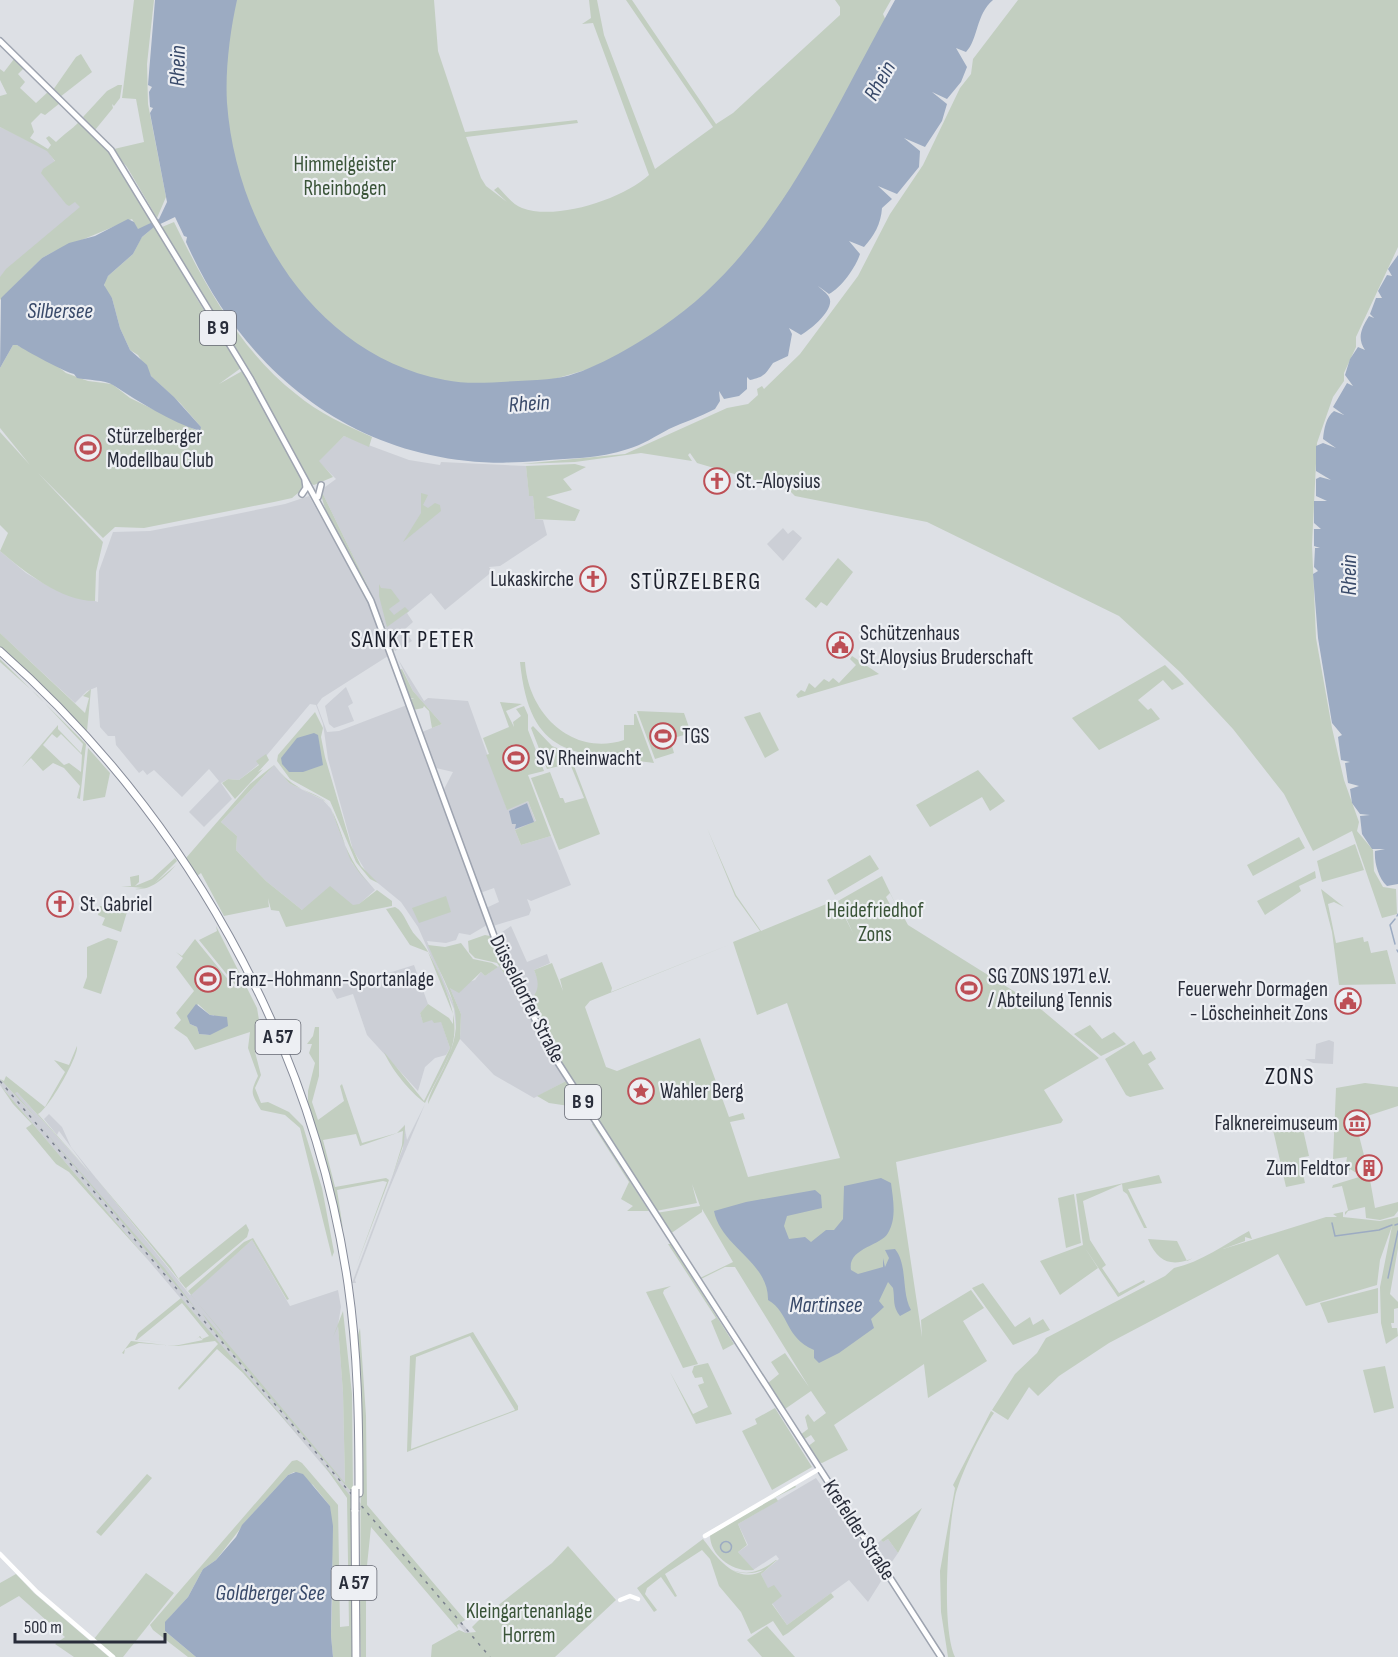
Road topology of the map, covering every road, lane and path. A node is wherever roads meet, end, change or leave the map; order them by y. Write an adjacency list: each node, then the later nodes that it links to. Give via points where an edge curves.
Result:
1 (0, 41): 2 (main road, B 9, via 111,150 250,378)
2 (304, 476): 4 (main road, via 306,488); 5 (main road, Düsseldorfer Straße / B 9)
3 (321, 484): 5 (main road, via 317,492)
4 (302, 494)
5 (319, 504): 9 (main road, Düsseldorfer Straße / B 9, via 374,609 506,964 570,1083)
6 (0, 651): 8 (highway, A 57, via 58,706 127,782 175,847 226,930 262,999 297,1086 331,1201)
7 (0, 655): 8 (highway, A 57, via 56,709 124,785 182,864 227,939 269,1026 298,1099)
8 (345, 1282): 15 (highway, A 57, bridge, via 354,1382)
9 (819, 1469): 10 (main road); 16 (main road, Krefelder Straße / B 9)
10 (705, 1536)
11 (0, 1554): 14 (main road, via 37,1592)
12 (620, 1599): 13 (main road)
13 (638, 1599)
14 (113, 1657)
15 (357, 1657)
16 (941, 1657)

